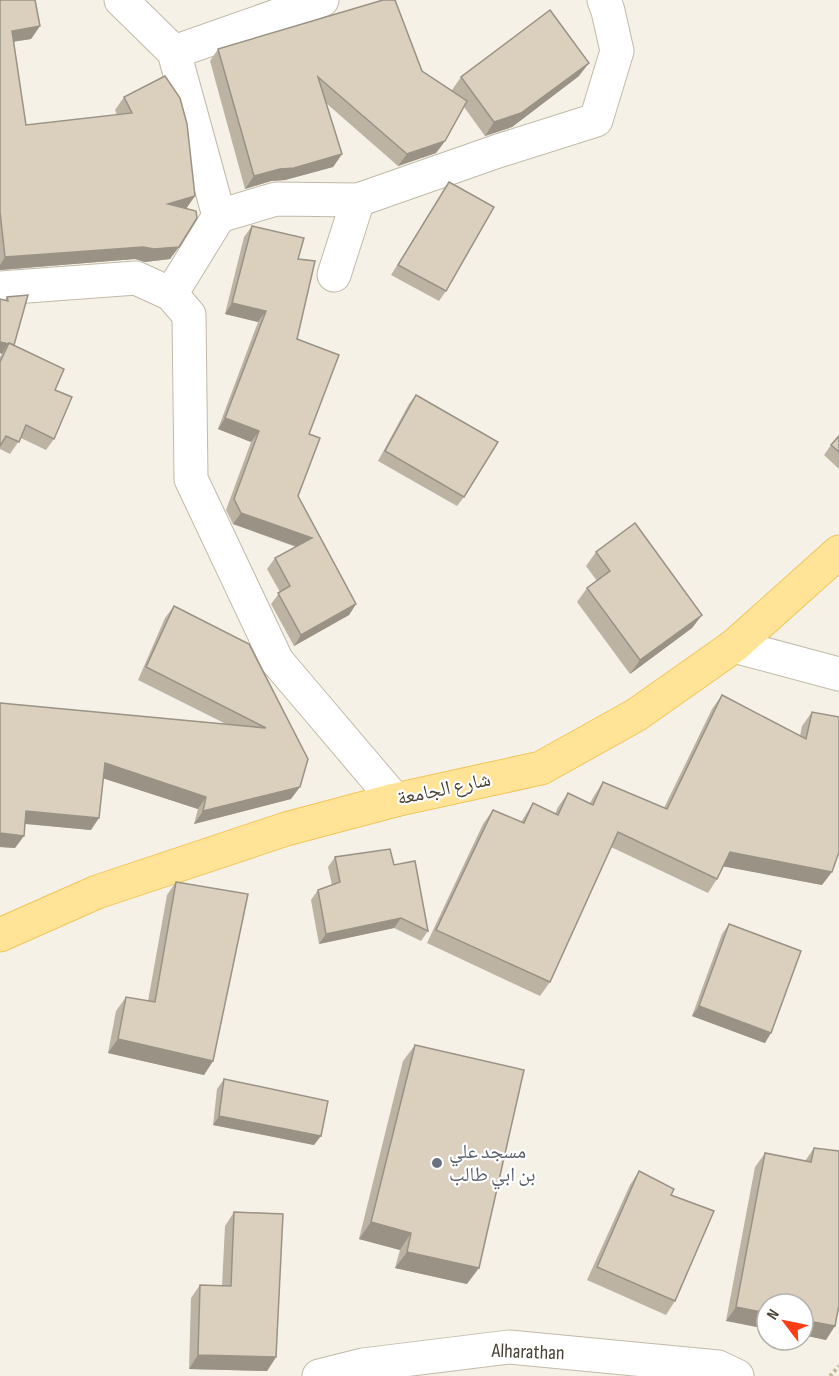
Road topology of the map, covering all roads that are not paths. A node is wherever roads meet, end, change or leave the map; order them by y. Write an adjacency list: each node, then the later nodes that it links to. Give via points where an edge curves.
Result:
1 (121, 0): 4 (street)
2 (322, 0): 4 (street)
3 (604, 0): 5 (street, via 617,51 596,120)
4 (174, 52): 6 (street)
5 (358, 200): 6 (street, via 276,199); 7 (street)
6 (219, 216): 9 (street)
7 (334, 275)
8 (0, 288): 9 (street, via 136,278)
9 (171, 294): 13 (street, via 189,315 191,479 277,661)
10 (839, 552): 11 (main road, شارع الجامعة)
11 (734, 646): 12 (street); 13 (main road, شارع الجامعة, via 636,715 541,768)
12 (839, 674)
13 (395, 800): 14 (main road, شارع الجامعة, via 286,829 98,892)
14 (0, 935)
15 (319, 1376): 16 (street, Alharathan, via 363,1365 509,1347 718,1367)
16 (738, 1376)

